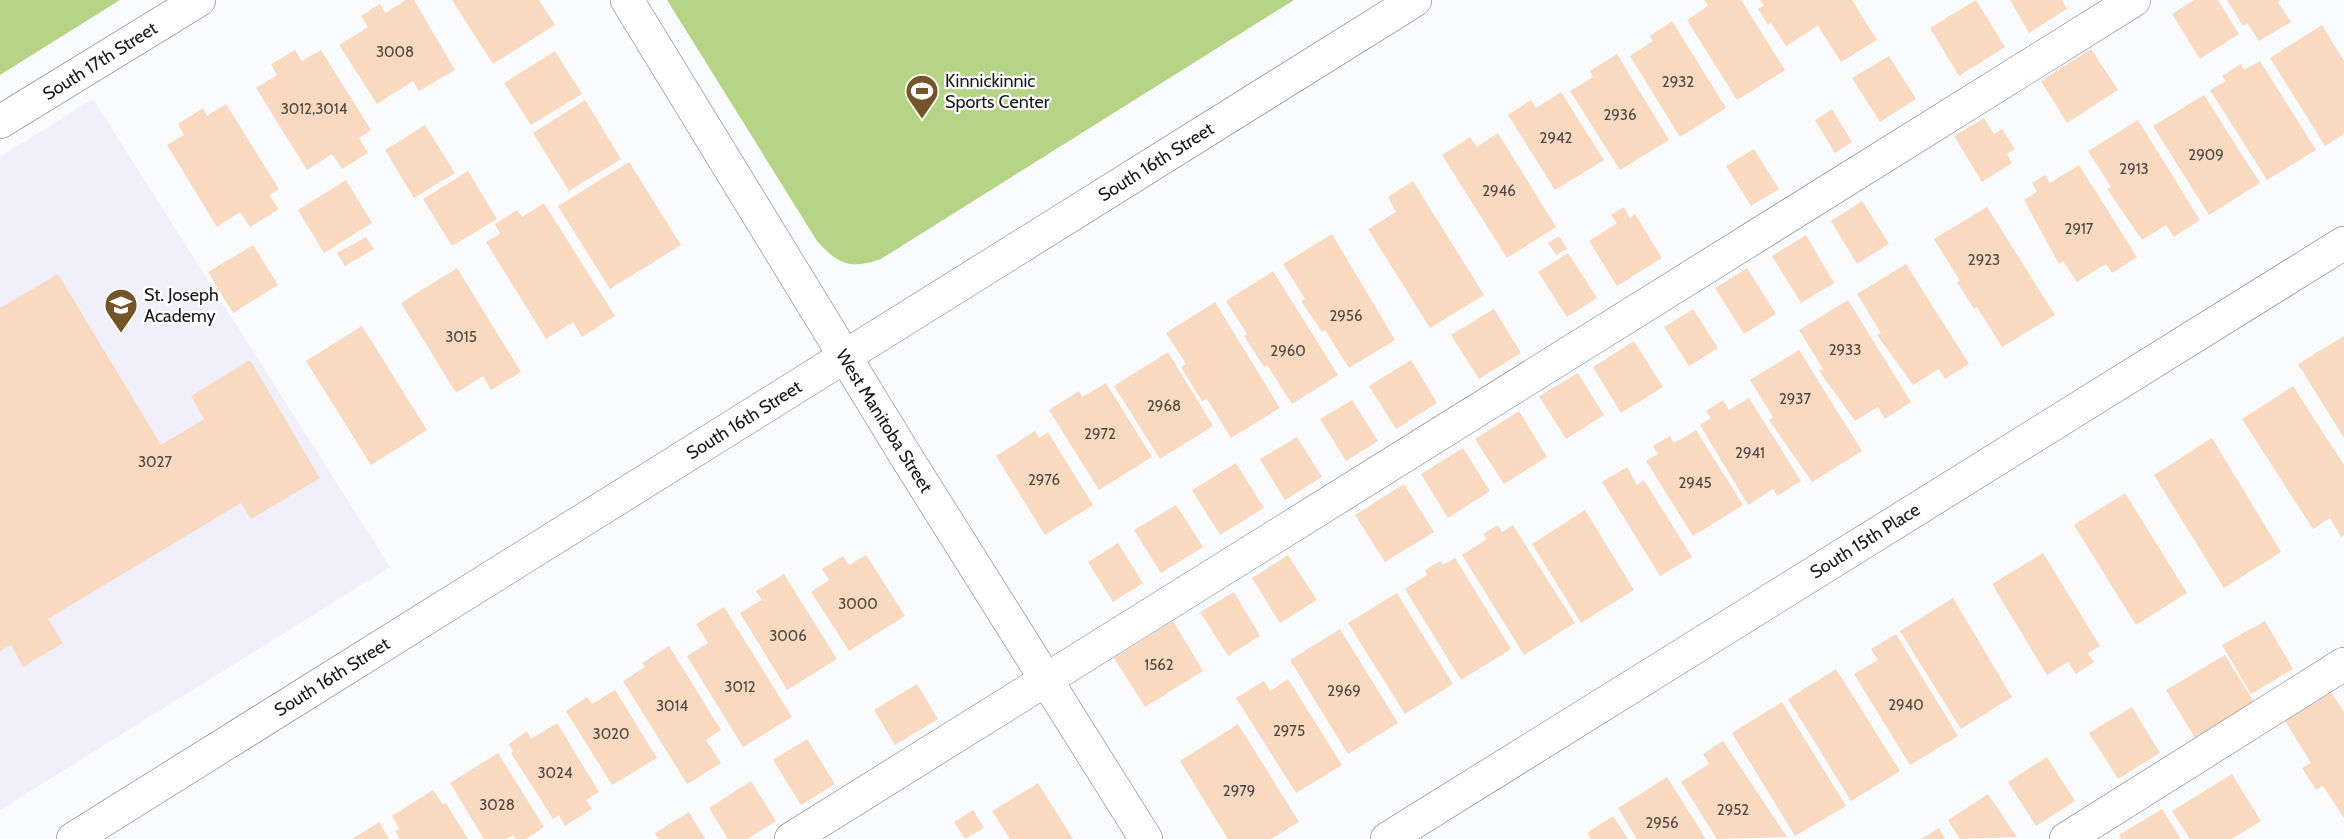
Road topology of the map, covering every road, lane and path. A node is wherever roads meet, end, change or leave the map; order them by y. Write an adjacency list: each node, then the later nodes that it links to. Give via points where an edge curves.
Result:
1 (199, 0): 5 (street, South 17th Street)
2 (627, 0): 7 (street, West Manitoba Street)
3 (1415, 0): 7 (street, South 16th Street)
4 (2134, 0): 9 (street)
5 (0, 122)
6 (2344, 243): 13 (street, South 15th Place)
7 (845, 357): 9 (street, West Manitoba Street); 10 (street, South 16th Street)
8 (2344, 664): 14 (street)
9 (1045, 679): 11 (street); 12 (street, West Manitoba Street)
10 (73, 839)
11 (791, 839)
12 (1146, 839)
13 (1387, 839)
14 (2066, 839)

